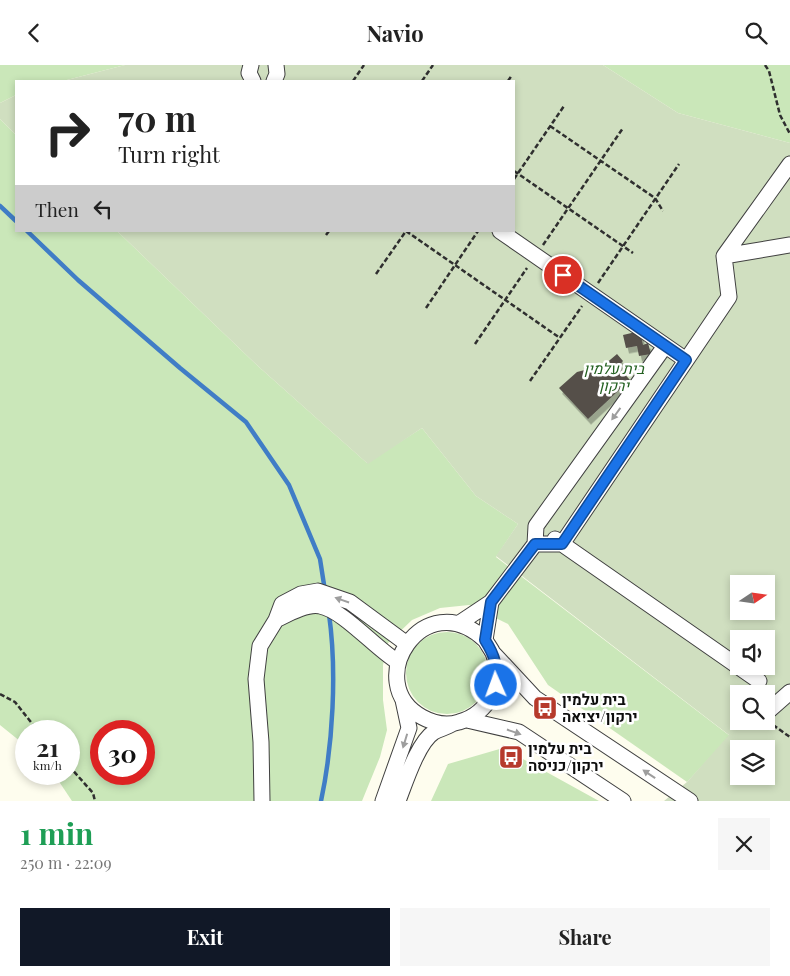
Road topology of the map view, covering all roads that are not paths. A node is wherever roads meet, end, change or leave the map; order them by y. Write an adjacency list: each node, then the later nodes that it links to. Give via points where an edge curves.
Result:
1 (251, 65): 2 (street, via 249,73)
2 (252, 80)
3 (790, 163): 6 (street)
4 (501, 232): 7 (street)
5 (790, 245): 6 (street)
6 (724, 256): 8 (street, via 729,297)
7 (665, 346): 8 (street); 9 (street, one-way to 9)
8 (686, 360): 11 (street)
9 (536, 526): 10 (street); 11 (street)
10 (535, 544): 11 (street); 13 (street)
11 (562, 544): 19 (street)
12 (300, 602): 16 (street, one-way to 12, via 350,602 318,591); 18 (street, via 320,606 338,615 385,655); 24 (street, via 282,604 260,646 256,679)
13 (491, 602): 14 (street); 15 (street)
14 (458, 624): 15 (street, via 468,627); 16 (street, via 427,627)
15 (485, 640): 17 (street)
16 (407, 644): 18 (street)
17 (494, 654): 23 (street, via 498,669 490,700 480,712); 28 (street, one-way to 17, via 535,698)
18 (398, 662): 21 (street)
19 (759, 681)
20 (790, 692): 22 (street)
21 (401, 694): 23 (street, via 417,714 429,721 441,724); 25 (street, one-way to 25, via 409,728)
22 (775, 709)
23 (461, 722): 26 (street, via 433,733 425,741); 27 (street, one-way to 27, via 518,732)
24 (262, 801)
25 (383, 801)
26 (398, 801)
27 (623, 801)
28 (690, 801)

